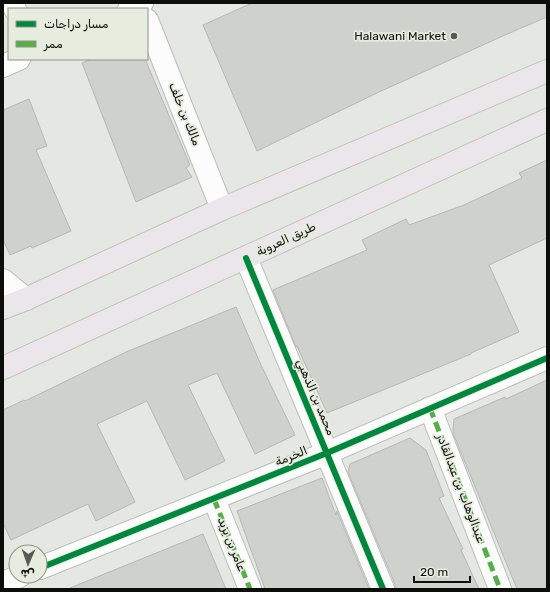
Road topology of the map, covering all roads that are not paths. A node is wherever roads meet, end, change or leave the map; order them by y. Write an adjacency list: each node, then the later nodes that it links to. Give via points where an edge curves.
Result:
1 (141, 3): 2 (street)
2 (131, 8)
3 (148, 23): 8 (street, مالك بن خلف)
4 (17, 60): 5 (street)
5 (3, 66)
6 (547, 71): 8 (main road)
7 (547, 120): 9 (main road, طريق العروبة)
8 (222, 209): 11 (main road)
9 (246, 258): 14 (main road, طريق العروبة); 16 (street, محمد بن الذهبي)
10 (3, 280): 11 (street)
11 (26, 299): 12 (main road)
12 (3, 308)
13 (547, 358): 15 (street, الخرمة)
14 (3, 368)
15 (430, 408): 16 (street, الخرمة); 21 (street, عبدالوهاب بن عبدالقادر)
16 (327, 453): 17 (street, الخرمة); 20 (street, محمد بن الذهبي)
17 (214, 499): 18 (street, الخرمة); 19 (street, عامر بن يزيد)
18 (48, 565)
19 (250, 589)
20 (383, 589)
21 (500, 589)

